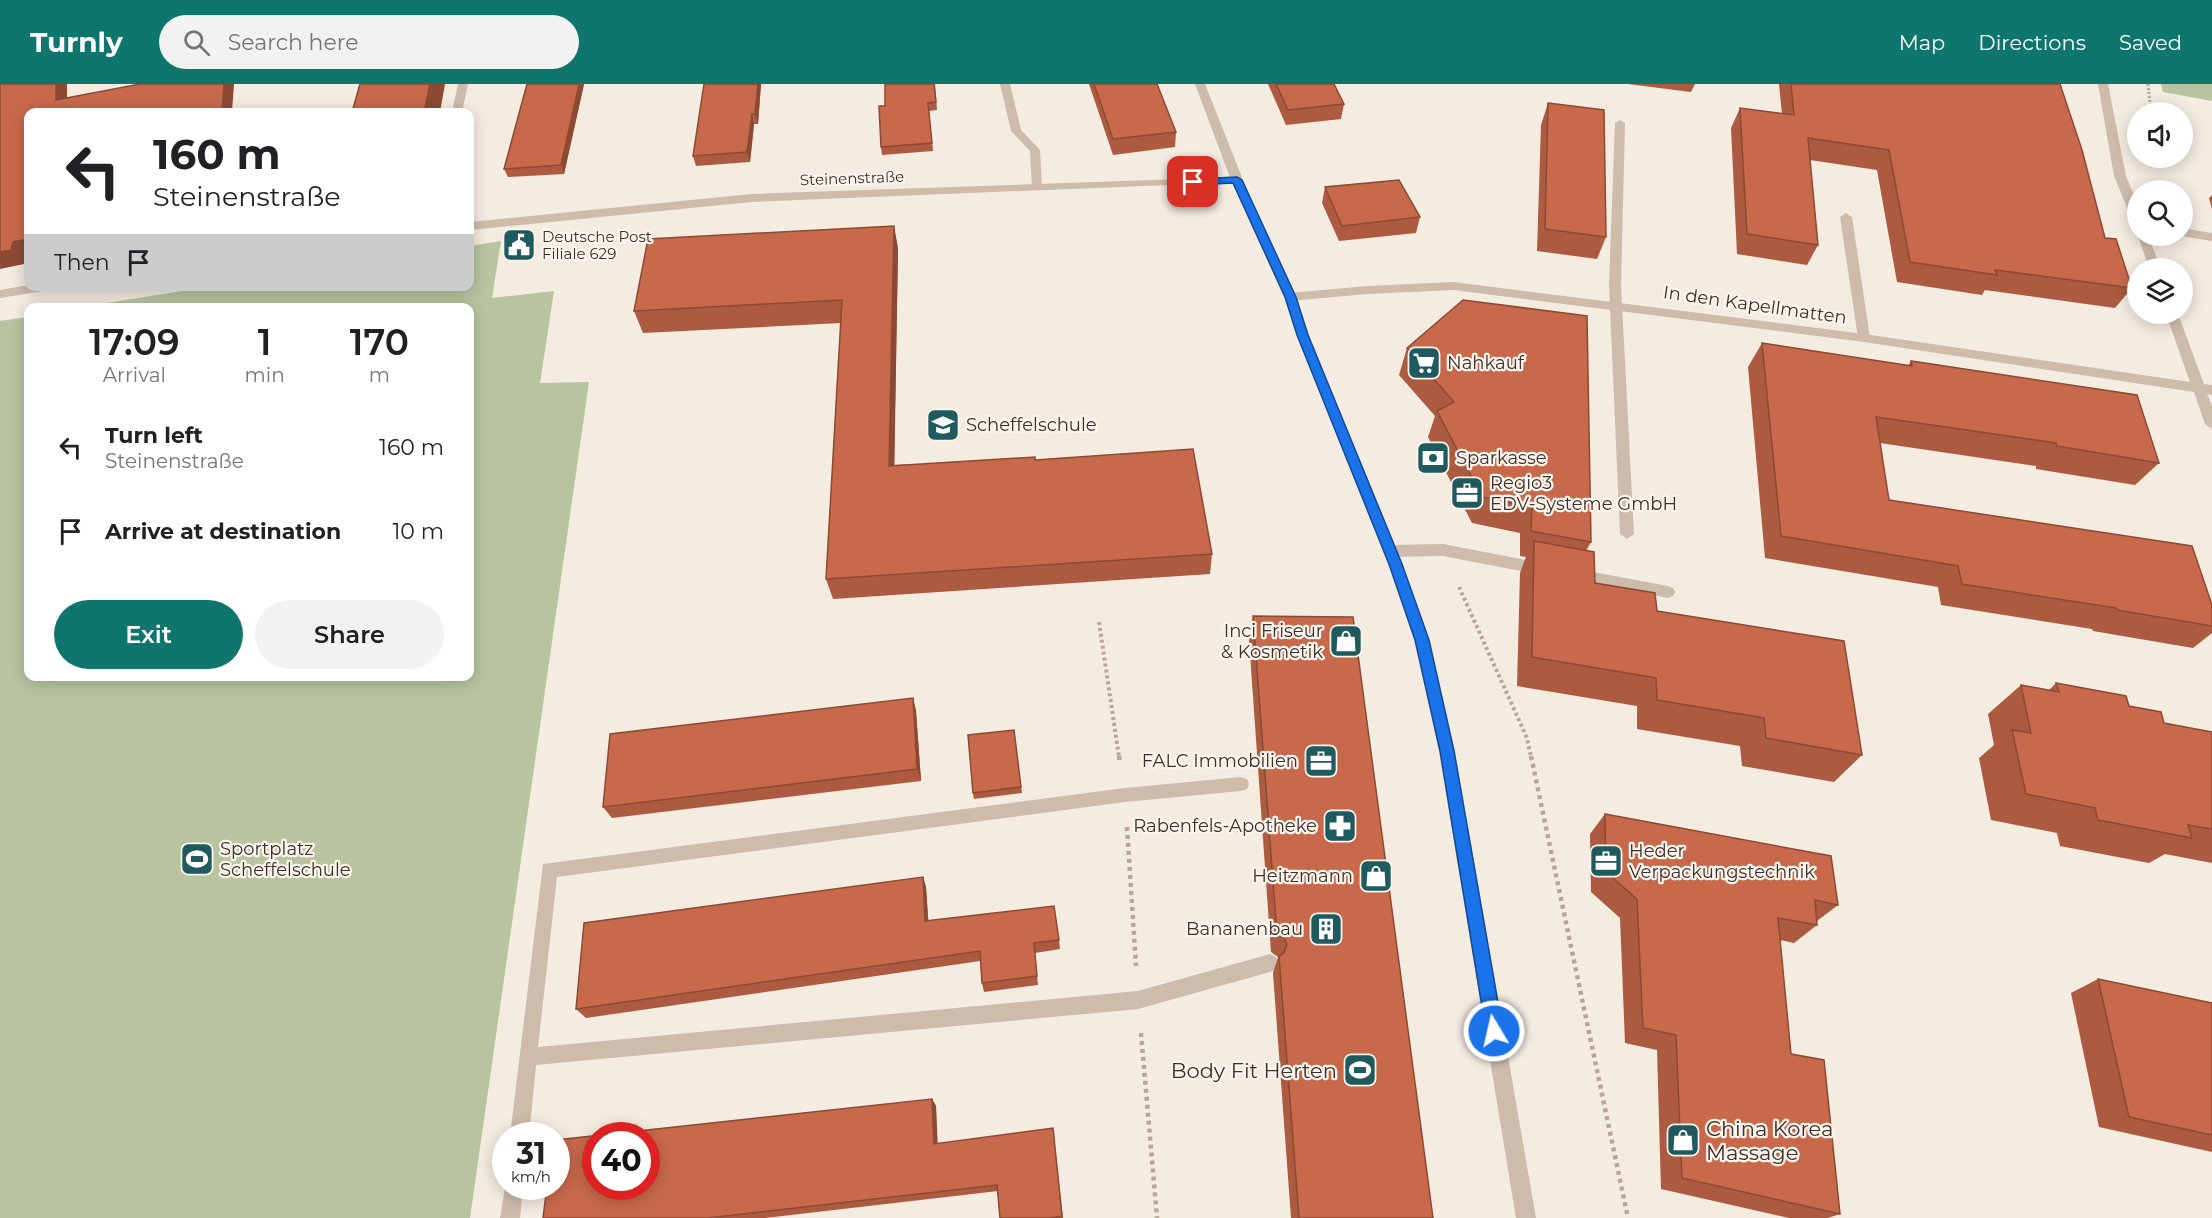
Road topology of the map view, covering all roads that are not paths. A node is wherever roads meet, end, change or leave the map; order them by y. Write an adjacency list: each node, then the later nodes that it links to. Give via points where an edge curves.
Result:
1 (463, 84): 5 (street)
2 (1005, 84): 8 (street, via 1016,131 1035,150)
3 (1200, 84): 7 (street)
4 (2103, 84): 9 (street, via 2120,176)
5 (458, 108)
6 (1620, 123): 17 (street)
7 (1237, 180): 8 (street, Steinenstraße); 16 (street)
8 (1038, 187): 11 (street, Steinenstraße, via 751,198)
9 (2127, 193)
10 (1846, 217): 19 (street)
11 (474, 226)
12 (2193, 234): 13 (street)
13 (2212, 237)
14 (24, 290): 15 (street)
15 (0, 294)
16 (1290, 297): 17 (street, In den Kapellmatten, via 1454,286); 23 (street)
17 (1617, 305): 19 (street, In den Kapellmatten); 22 (street)
18 (2176, 324): 20 (street)
19 (1864, 338): 20 (street, In den Kapellmatten)
20 (2205, 389): 21 (street)
21 (2212, 424)
22 (1627, 534)
23 (1390, 551): 24 (street, via 1443,550); 31 (street, via 1422,640 1447,751)
24 (1668, 592)
25 (1241, 784): 27 (street, via 1125,795 549,870)
26 (1270, 963): 27 (street, via 1138,1000)
27 (528, 1057): 28 (street)
28 (521, 1122)
29 (512, 1200): 30 (street)
30 (510, 1218)
31 (1526, 1218)

